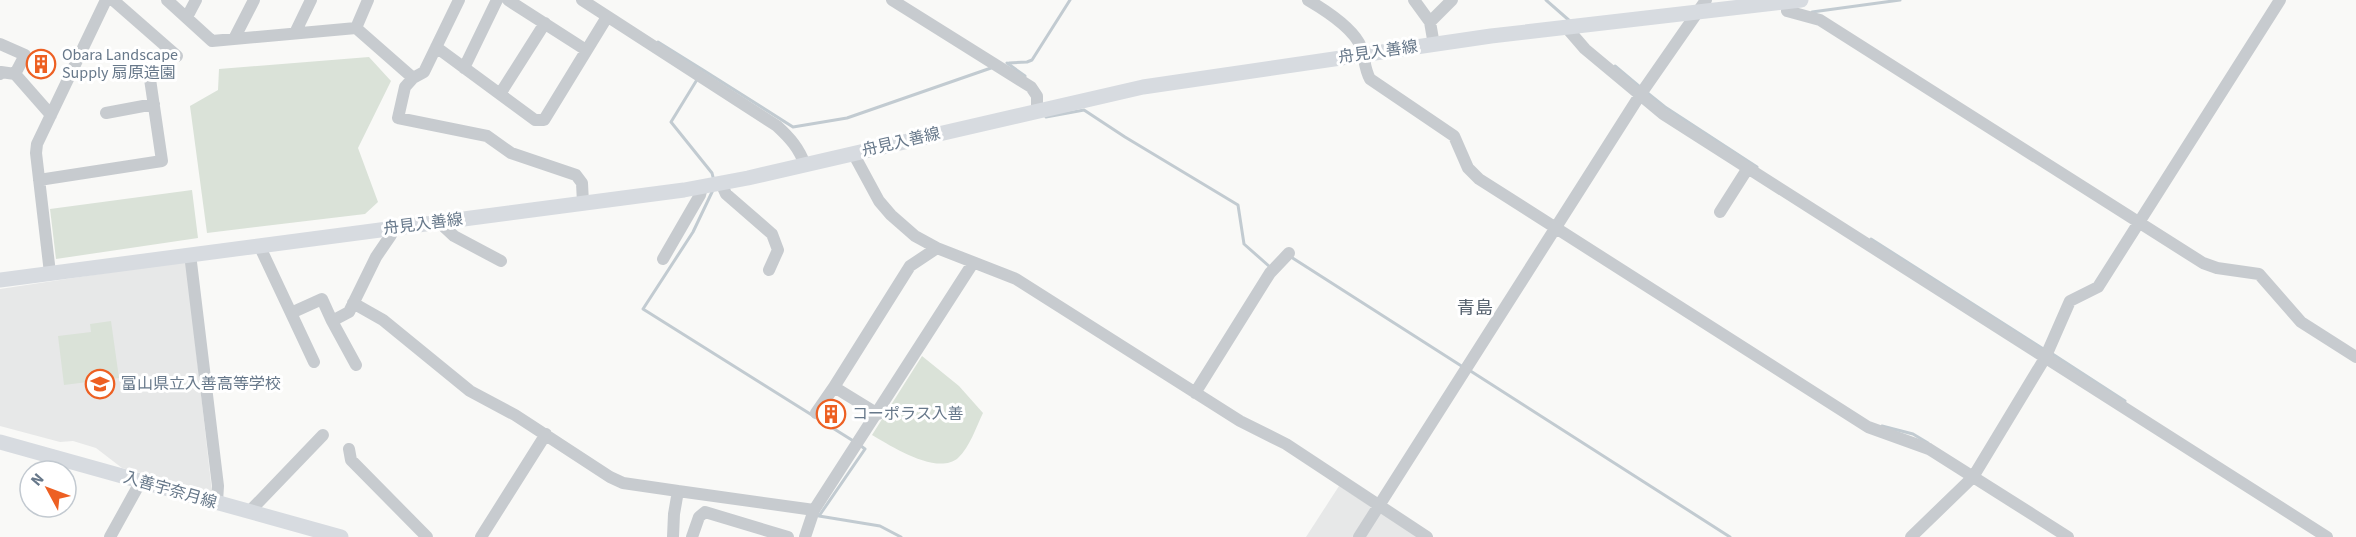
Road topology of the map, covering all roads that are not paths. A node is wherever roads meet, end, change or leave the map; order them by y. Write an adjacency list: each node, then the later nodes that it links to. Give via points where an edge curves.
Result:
1 (113, 0): 33 (street)
2 (167, 0): 20 (street)
3 (196, 0): 20 (street)
4 (254, 0): 27 (street)
5 (311, 0): 26 (street)
6 (368, 0): 25 (street)
7 (459, 0): 30 (street)
8 (497, 0): 34 (street)
9 (508, 0): 23 (street)
10 (582, 0): 21 (street)
11 (892, 0): 42 (street, via 1031,87 1037,96)
12 (1308, 0): 32 (street, via 1352,34)
13 (1414, 0): 22 (street)
14 (1452, 0): 22 (street)
15 (1795, 0): 17 (main road, 舟見入善線); 54 (street, via 1787,11 1820,20)
16 (2280, 0): 54 (street)
17 (1768, 2): 19 (main road, 舟見入善線)
18 (101, 4): 44 (street)
19 (1703, 5): 24 (main road, 舟見入善線); 40 (street)
20 (187, 17): 27 (street, via 212,41)
21 (607, 17): 31 (street); 46 (street, via 777,126 790,137)
22 (1430, 22): 29 (street)
23 (545, 23): 31 (street); 39 (street)
24 (1566, 27): 29 (main road, 舟見入善線); 40 (street, via 1585,49)
25 (356, 28): 26 (street); 37 (street)
26 (295, 33): 27 (street)
27 (235, 37)
28 (0, 44): 36 (street, via 25,55)
29 (1434, 45): 32 (main road, 舟見入善線)
30 (436, 47): 34 (street); 37 (street, via 424,72)
31 (586, 50): 39 (street, via 544,120 535,120)
32 (1362, 55): 42 (main road, 舟見入善線, via 1143,87); 56 (street, via 1370,79 1454,136 1468,168 1479,179)
33 (177, 56)
34 (464, 68): 39 (street)
35 (0, 74): 36 (street)
36 (15, 74): 44 (street)
37 (413, 78): 51 (street, via 405,87 398,118 487,136 511,153 576,175 582,183)
38 (150, 79): 41 (street)
39 (500, 94)
40 (1640, 95): 47 (street); 56 (street)
41 (154, 104): 43 (street); 48 (street, via 162,161)
42 (1037, 110): 45 (main road, 舟見入善線)
43 (106, 113)
44 (51, 115): 48 (street, via 37,144)
45 (852, 153): 46 (main road, 舟見入善線); 58 (street, via 891,215 915,236)
46 (805, 165): 49 (main road, 舟見入善線)
47 (1748, 168): 52 (street); 71 (street)
48 (39, 180): 65 (street)
49 (721, 183): 50 (main road, 舟見入善線); 64 (street, via 726,194 772,234 778,250)
50 (702, 187): 51 (main road, 舟見入善線); 61 (street)
51 (583, 203): 53 (main road, 舟見入善線)
52 (1720, 212)
53 (439, 222): 55 (main road, 舟見入善線); 62 (street, via 454,236)
54 (2139, 222): 70 (street, via 2203,263 2259,274 2301,322); 71 (street, via 2098,287 2070,301)
55 (392, 228): 57 (main road, 舟見入善線); 67 (street)
56 (1556, 229): 82 (street, via 1868,427 1929,449); 86 (street)
57 (259, 245): 60 (main road, 舟見入善線); 68 (street)
58 (937, 248): 63 (street); 74 (street, via 910,266)
59 (1288, 253): 75 (street, via 1270,273)
60 (190, 254): 65 (main road, 舟見入善線); 85 (street)
61 (663, 259)
62 (501, 261)
63 (973, 263): 75 (street, via 1011,276); 77 (street)
64 (769, 270)
65 (50, 273): 66 (main road, 舟見入善線)
66 (0, 280)
67 (353, 303): 69 (street, via 349,312); 78 (street, via 383,320 470,392)
68 (291, 313): 69 (street, via 322,299); 72 (street)
69 (332, 321): 73 (street)
70 (2356, 357)
71 (2045, 358): 82 (street); 102 (street)
72 (314, 362)
73 (356, 365)
74 (834, 387): 76 (street); 77 (street)
75 (1195, 393): 86 (street, via 1286,444)
76 (816, 413)
77 (878, 414): 87 (street)
78 (546, 434): 84 (street, via 623,483); 93 (street)
79 (323, 435): 88 (street)
80 (0, 442): 83 (main road, 入善宇奈月線)
81 (349, 449): 92 (street, via 351,460)
82 (1973, 477): 100 (street); 101 (street)
83 (141, 481): 85 (main road, 入善宇奈月線); 90 (street)
84 (678, 491): 87 (street); 94 (street)
85 (217, 502): 88 (main road, 入善宇奈月線)
86 (1379, 506): 98 (street); 99 (street)
87 (814, 510): 97 (street)
88 (249, 512): 91 (main road, 入善宇奈月線)
89 (759, 533): 95 (street, via 705,512 699,517); 96 (street)
90 (110, 537)
91 (341, 537)
92 (427, 537)
93 (481, 537)
94 (673, 537)
95 (692, 537)
96 (788, 537)
97 (805, 537)
98 (1359, 537)
99 (1427, 537)
100 (1911, 537)
101 (2068, 537)
102 (2326, 537)

